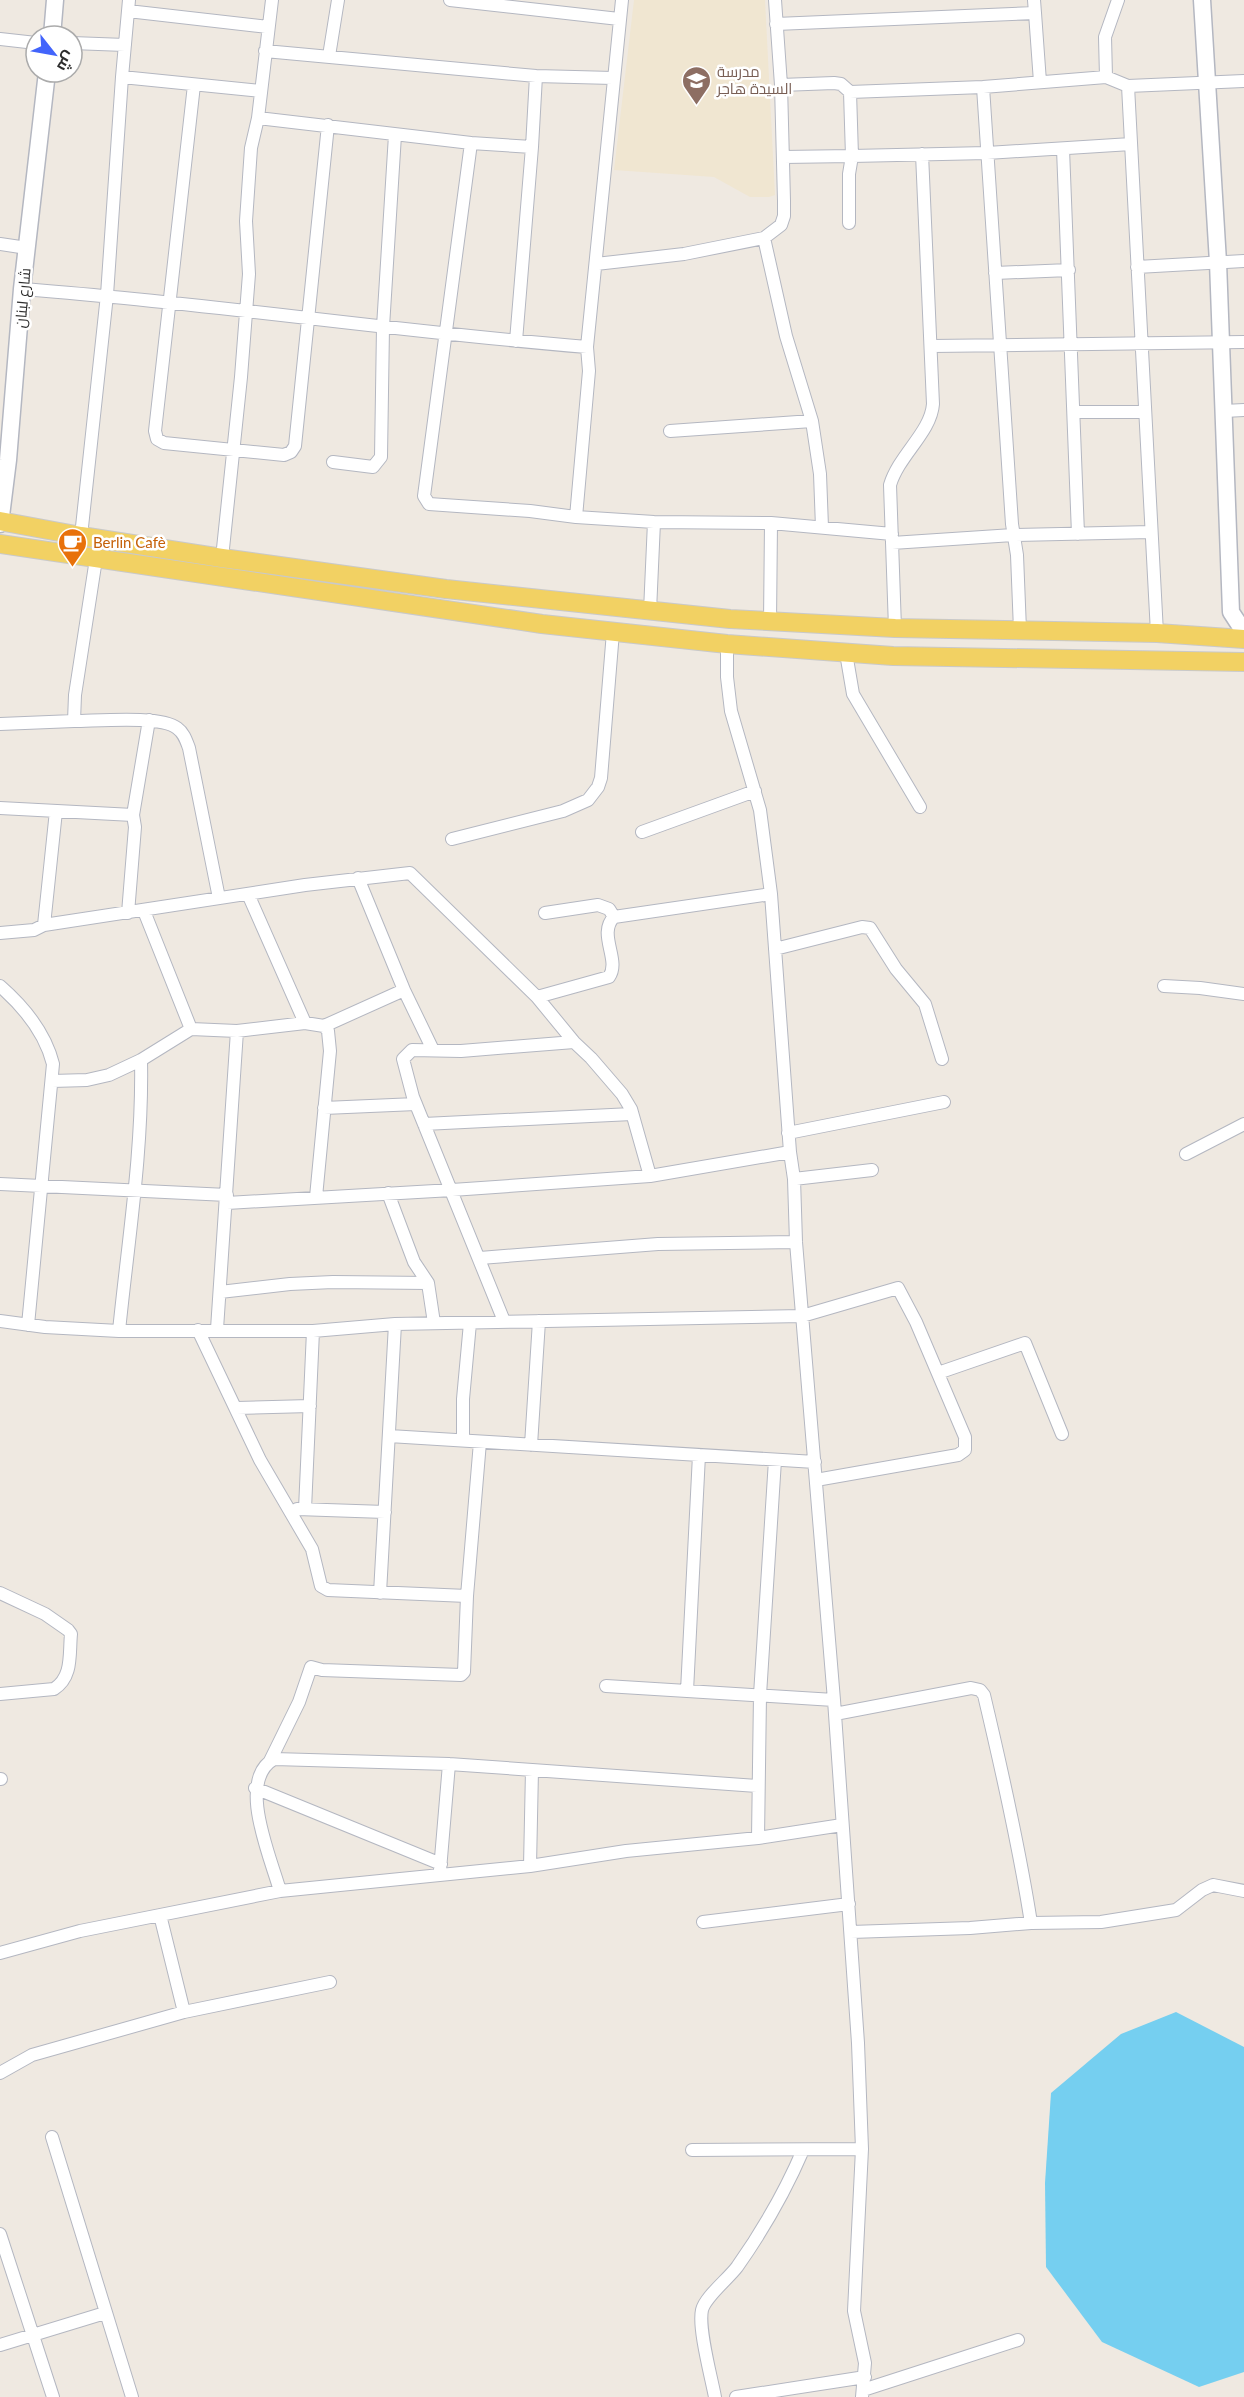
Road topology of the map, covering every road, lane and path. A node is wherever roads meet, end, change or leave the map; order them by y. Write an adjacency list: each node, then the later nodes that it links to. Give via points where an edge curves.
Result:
1 (55, 0): 13 (street)
2 (272, 0): 15 (street)
3 (338, 0): 21 (street)
4 (450, 0): 12 (street)
5 (622, 0): 12 (street)
6 (775, 0): 14 (street)
7 (1034, 0): 11 (street)
8 (1118, 0): 23 (street, via 1105,37)
9 (1202, 0): 29 (street)
10 (129, 5): 15 (street); 19 (street)
11 (1035, 13): 14 (street); 27 (street)
12 (619, 19): 25 (street)
13 (53, 24)
14 (776, 24): 31 (street)
15 (268, 27): 20 (street)
16 (0, 39): 17 (street)
17 (24, 42)
18 (84, 43): 19 (street)
19 (124, 45): 24 (street)
20 (265, 51): 21 (street); 34 (street)
21 (329, 56): 22 (street)
22 (536, 76): 25 (street); 41 (street)
23 (1106, 76): 27 (street); 33 (street)
24 (122, 77): 30 (street); 58 (street)
25 (613, 78): 53 (street)
26 (1244, 81): 29 (street)
27 (1040, 82): 32 (street)
28 (46, 84): 50 (street, شارع لبنان)
29 (1206, 84): 33 (street); 52 (street)
30 (194, 85): 34 (street); 59 (street)
31 (781, 85): 35 (street, via 834,83); 46 (street)
32 (983, 87): 35 (street); 43 (street)
33 (1128, 87): 40 (street)
34 (261, 91): 36 (street)
35 (850, 92): 45 (street)
36 (258, 118): 37 (street); 60 (street, via 247,196)
37 (328, 125): 38 (street); 61 (street)
38 (395, 135): 39 (street); 62 (street)
39 (471, 143): 41 (street); 63 (street)
40 (1131, 144): 42 (street); 54 (street)
41 (532, 147): 64 (street)
42 (1063, 148): 43 (street); 55 (street)
43 (987, 153): 44 (street); 56 (street)
44 (922, 154): 45 (street); 70 (street)
45 (852, 156): 46 (street); 47 (street)
46 (783, 157): 48 (street, via 784,216 780,225)
47 (849, 223)
48 (764, 238): 53 (street, via 684,254); 76 (street, via 786,336)
49 (0, 244): 50 (street)
50 (27, 248): 57 (street, شارع لبنان)
51 (1244, 261): 52 (street)
52 (1218, 262): 54 (street); 66 (street)
53 (596, 264): 71 (street)
54 (1137, 267): 65 (street)
55 (1069, 270): 56 (street); 69 (street)
56 (994, 273): 68 (street)
57 (22, 289): 58 (street); 81 (street, شارع لبنان)
58 (107, 295): 59 (street); 88 (street)
59 (170, 302): 60 (street); 78 (street, via 157,439)
60 (246, 310): 61 (street); 78 (street)
61 (307, 318): 62 (street); 78 (street, via 295,446 284,455)
62 (383, 327): 63 (street); 79 (street, via 381,457 373,467)
63 (445, 333): 64 (street); 80 (street, via 425,500 429,504)
64 (516, 341): 71 (street)
65 (1141, 342): 66 (street); 69 (street); 75 (street)
66 (1221, 342): 67 (street); 73 (street)
67 (1244, 342)
68 (1001, 344): 69 (street); 70 (street); 87 (street)
69 (1071, 344): 74 (street)
70 (932, 346): 89 (street, via 933,414 892,477)
71 (587, 347): 80 (street, via 589,371)
72 (1244, 410): 73 (street)
73 (1224, 411): 94 (street)
74 (1074, 412): 75 (street); 86 (street)
75 (1145, 412): 85 (street)
76 (812, 421): 77 (street); 84 (street)
77 (670, 431)
78 (233, 450): 91 (street)
79 (333, 462)
80 (576, 518): 82 (street)
81 (0, 522): 88 (main road)
82 (654, 522): 83 (street); 93 (street)
83 (771, 523): 84 (street); 95 (street)
84 (822, 527): 89 (street)
85 (1151, 532): 86 (street); 100 (street)
86 (1078, 534): 87 (street)
87 (1013, 535): 89 (street); 97 (street)
88 (81, 536): 91 (main road)
89 (892, 539): 96 (street)
90 (0, 544): 92 (main road)
91 (222, 558): 93 (main road, via 446,589)
92 (96, 559): 98 (main road); 107 (street)
93 (650, 611): 95 (main road)
94 (1238, 612): 99 (street); 101 (street)
95 (770, 622): 96 (main road)
96 (895, 628): 97 (main road)
97 (1020, 630): 100 (main road)
98 (613, 632): 103 (main road); 115 (street, via 601,778 594,793 588,800 563,811)
99 (1244, 632)
100 (1157, 633): 101 (main road)
101 (1214, 638): 102 (main road)
102 (1244, 639)
103 (727, 644): 104 (main road); 109 (street, via 731,711)
104 (846, 653): 105 (main road); 110 (street, via 853,694)
105 (1244, 662)
106 (149, 720): 107 (street); 113 (street); 119 (street, via 176,726 189,748)
107 (74, 721): 108 (street)
108 (0, 724)
109 (755, 791): 114 (street); 118 (street)
110 (920, 807)
111 (0, 808): 112 (street)
112 (56, 811): 113 (street); 124 (street)
113 (133, 815): 121 (street)
114 (642, 832)
115 (452, 839)
116 (358, 878): 117 (street); 129 (street); 131 (street, via 414,874)
117 (248, 894): 119 (street); 132 (street)
118 (771, 894): 123 (street); 126 (street)
119 (219, 898): 120 (street)
120 (144, 911): 121 (street); 134 (street)
121 (128, 913): 124 (street)
122 (545, 913): 123 (street, via 598,905 609,909)
123 (614, 917): 131 (street, via 608,928 612,970 609,977)
124 (44, 925): 125 (street, via 34,930)
125 (0, 933)
126 (775, 949): 138 (street, via 870,928 925,1004); 147 (street)
127 (0, 986): 140 (street, via 37,1026 49,1048)
128 (1164, 986): 130 (street)
129 (404, 990): 133 (street); 137 (street)
130 (1244, 994)
131 (537, 997): 136 (street)
132 (305, 1023): 133 (street); 135 (street)
133 (324, 1026): 143 (street, via 330,1051)
134 (191, 1029): 135 (street); 139 (street)
135 (237, 1031): 159 (street)
136 (574, 1042): 137 (street); 144 (street, via 622,1094)
137 (433, 1050): 142 (street, via 412,1050 403,1059)
138 (942, 1059)
139 (141, 1060): 140 (street, via 87,1080); 155 (street)
140 (52, 1081): 154 (street)
141 (945, 1102): 147 (street)
142 (416, 1104): 143 (street); 145 (street)
143 (324, 1108): 158 (street)
144 (632, 1114): 145 (street); 151 (street)
145 (424, 1124): 156 (street)
146 (1244, 1124): 149 (street)
147 (788, 1133): 148 (street)
148 (790, 1152): 151 (street); 152 (street)
149 (1186, 1154)
150 (872, 1170): 152 (street)
151 (650, 1176): 156 (street)
152 (794, 1179): 160 (street)
153 (0, 1184): 154 (street)
154 (41, 1188): 155 (street); 171 (street)
155 (135, 1190): 159 (street); 175 (street)
156 (452, 1191): 157 (street); 161 (street)
157 (388, 1193): 158 (street); 162 (street, via 414,1262)
158 (316, 1197): 159 (street)
159 (227, 1199): 163 (street)
160 (796, 1242): 161 (street, via 658,1244); 164 (street)
161 (480, 1258): 167 (street)
162 (428, 1283): 163 (street, via 333,1282); 168 (street)
163 (220, 1292): 172 (street)
164 (802, 1316): 166 (street); 176 (street, via 898,1288); 186 (street)
165 (0, 1321): 171 (street)
166 (540, 1321): 167 (street); 183 (street)
167 (504, 1322): 169 (street)
168 (434, 1323): 169 (street); 170 (street)
169 (470, 1323): 181 (street)
170 (395, 1324): 174 (street); 180 (street)
171 (28, 1325): 175 (street)
172 (216, 1329): 173 (street); 174 (street)
173 (198, 1330): 175 (street); 178 (street)
174 (313, 1330): 177 (street)
175 (119, 1331)
176 (938, 1373): 179 (street, via 1025,1343); 187 (street, via 965,1437 965,1450 958,1455)
177 (310, 1406): 178 (street); 189 (street)
178 (237, 1408): 188 (street)
179 (1062, 1434)
180 (389, 1436): 181 (street); 190 (street)
181 (463, 1440): 182 (street)
182 (480, 1442): 183 (street); 193 (street)
183 (531, 1445): 184 (street)
184 (699, 1455): 185 (street); 195 (street)
185 (775, 1460): 186 (street); 197 (street)
186 (814, 1462): 187 (street)
187 (816, 1480): 198 (street)
188 (287, 1508): 189 (street); 192 (street, via 312,1549 324,1588)
189 (305, 1509): 190 (street)
190 (385, 1512): 192 (street)
191 (0, 1593): 196 (street, via 45,1614 71,1634 67,1675 60,1685 54,1689)
192 (380, 1593): 193 (street)
193 (467, 1596): 200 (street, via 463,1674 311,1667)
194 (606, 1686): 195 (street)
195 (687, 1691): 197 (street)
196 (0, 1694)
197 (760, 1695): 198 (street); 203 (street)
198 (834, 1700): 199 (street)
199 (835, 1714): 205 (street); 214 (street, via 971,1688 980,1690 1021,1858)
200 (270, 1761): 201 (street, via 282,1758); 204 (street)
201 (449, 1764): 202 (street); 208 (street)
202 (532, 1770): 203 (street); 207 (street)
203 (758, 1786): 206 (street)
204 (255, 1788): 208 (street); 209 (street, via 256,1807)
205 (842, 1825): 206 (street); 211 (street)
206 (758, 1838): 207 (street, via 626,1851)
207 (530, 1866): 208 (street)
208 (440, 1870): 209 (street)
209 (280, 1891): 212 (street)
210 (1244, 1891): 214 (street, via 1213,1885 1176,1910 1159,1914 1101,1922)
211 (849, 1904): 213 (street); 215 (street)
212 (160, 1915): 216 (street); 218 (street)
213 (703, 1922)
214 (1031, 1923): 215 (street)
215 (851, 1932): 221 (street)
216 (0, 1953)
217 (330, 1982): 218 (street)
218 (184, 2012): 219 (street, via 32,2055)
219 (0, 2073)
220 (52, 2137): 225 (street)
221 (862, 2149): 223 (street); 229 (street, via 854,2311 863,2346)
222 (693, 2150): 223 (street)
223 (803, 2150): 233 (street, via 763,2228 704,2306 702,2323)
224 (0, 2234): 226 (street)
225 (105, 2313): 226 (street); 232 (street)
226 (34, 2336): 228 (street); 231 (street)
227 (1018, 2340): 230 (street)
228 (0, 2345)
229 (865, 2377): 230 (street); 234 (street)
230 (863, 2394)
231 (53, 2397)
232 (132, 2397)
233 (715, 2397)
234 (736, 2397)

